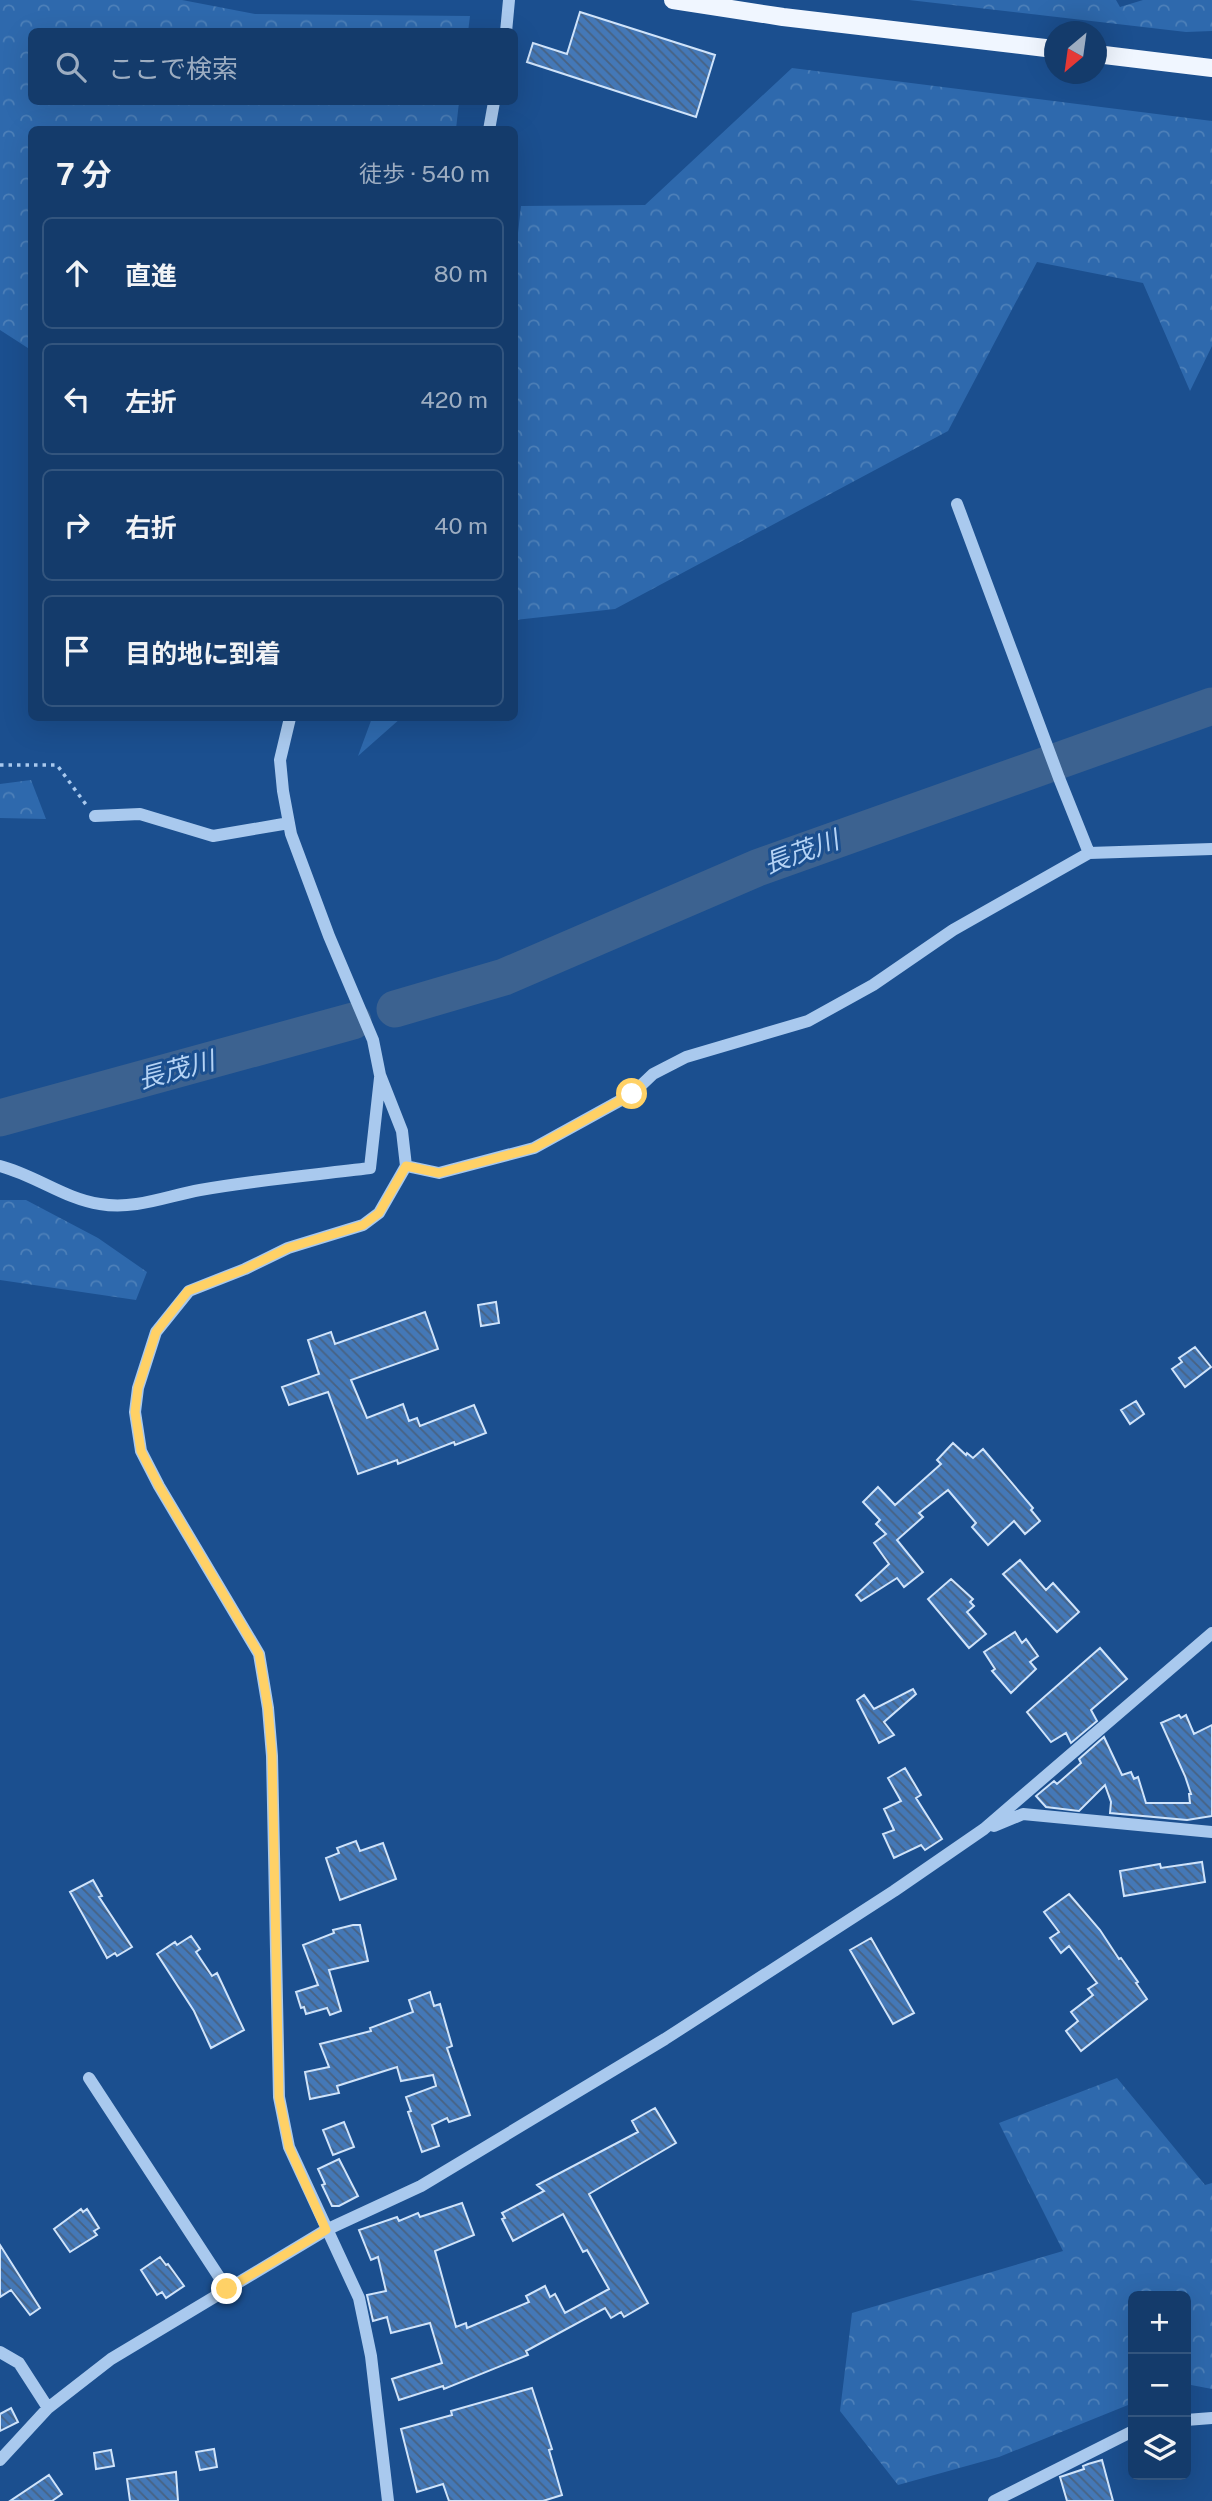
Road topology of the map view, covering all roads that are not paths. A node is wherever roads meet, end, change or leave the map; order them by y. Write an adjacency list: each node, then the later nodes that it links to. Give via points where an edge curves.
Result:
1 (509, 0): 3 (street)
2 (673, 0): 4 (main road)
3 (506, 28)
4 (1044, 48)
5 (1107, 55): 6 (main road)
6 (1212, 68)
7 (493, 105): 8 (street)
8 (490, 126)
9 (957, 504): 14 (street)
10 (289, 721): 12 (street, via 280,760)
11 (95, 816): 12 (street, via 140,814 213,836)
12 (289, 823): 15 (street, via 373,1040)
13 (1212, 849): 14 (street)
14 (1089, 853): 16 (street, via 953,930 873,985 808,1021 686,1057 653,1074 632,1094 534,1148 439,1173)
15 (380, 1074): 16 (street, via 402,1131); 17 (street, via 370,1168 200,1190 139,1205 100,1204)
16 (406, 1166): 22 (street, via 379,1213 363,1225 288,1248 188,1291 156,1332 135,1412 141,1451 259,1654 272,1755 279,2097 289,2147)
17 (0, 1167)
18 (1212, 1633): 19 (street)
19 (984, 1829): 20 (street, via 1023,1814); 22 (street, via 665,2039 421,2186)
20 (1211, 1836)
21 (89, 2078): 23 (street)
22 (326, 2230): 23 (street); 30 (street, via 362,2310 372,2356)
23 (227, 2289): 25 (street, via 111,2359)
24 (0, 2352): 25 (street, via 19,2363)
25 (48, 2408): 29 (street)
26 (1212, 2418): 27 (street)
27 (1191, 2420)
28 (1128, 2434): 31 (street)
29 (0, 2460)
30 (388, 2501)
31 (994, 2501)

